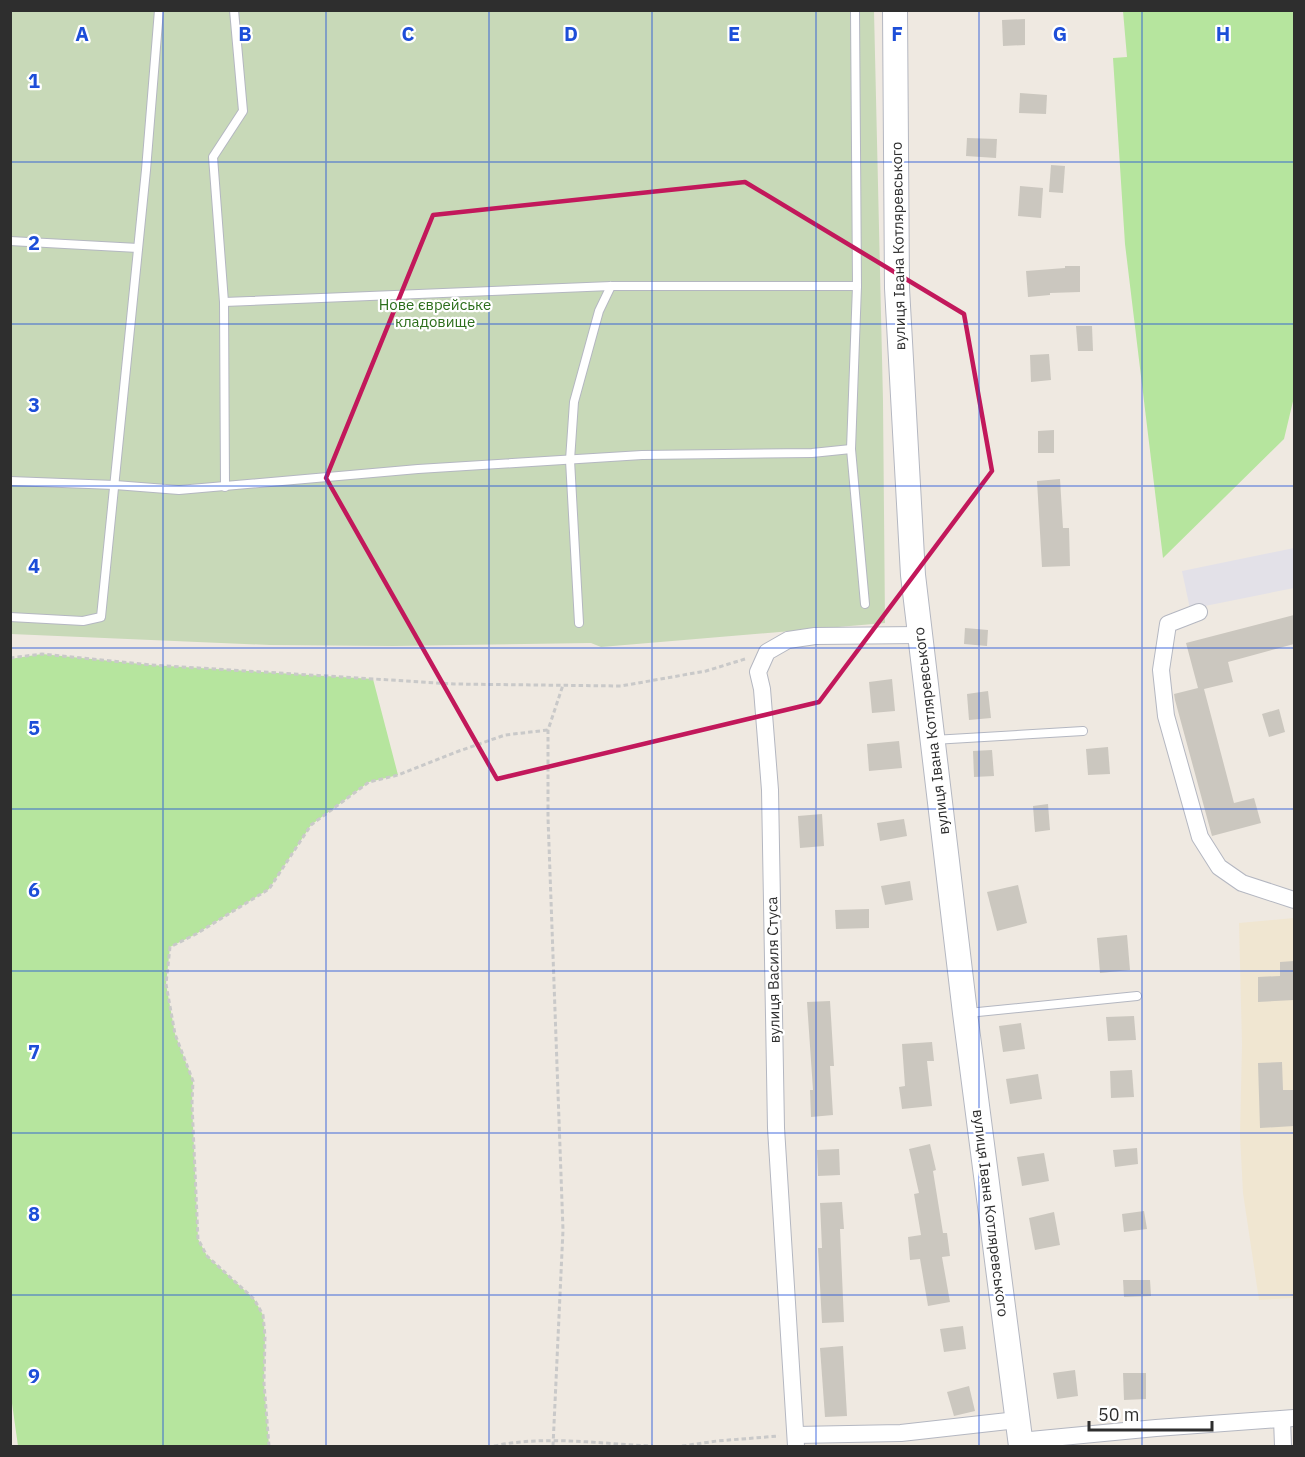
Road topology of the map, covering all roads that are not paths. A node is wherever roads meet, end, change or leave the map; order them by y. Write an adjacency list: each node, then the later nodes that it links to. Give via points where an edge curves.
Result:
1 (159, 10): 6 (lane)
2 (234, 10): 9 (lane, via 243,111 213,157)
3 (855, 10): 8 (lane)
4 (895, 10): 19 (street, вулиця Івана Котляревського, via 897,288 913,575)
5 (10, 241): 6 (lane)
6 (138, 248): 13 (lane)
7 (611, 286): 8 (lane); 9 (lane); 11 (lane, via 599,311 574,402)
8 (857, 286): 10 (lane)
9 (224, 302): 14 (lane)
10 (851, 449): 11 (lane); 15 (lane)
11 (570, 460): 14 (lane); 18 (lane)
12 (10, 481): 13 (lane)
13 (115, 484): 14 (lane, via 180,490); 17 (lane, via 100,618 83,621)
14 (225, 487)
15 (865, 604)
16 (1199, 612): 22 (street, via 1168,624 1161,670 1166,716 1200,837 1219,867 1242,883)
17 (10, 617)
18 (579, 623)
19 (920, 635): 21 (street, вулиця Івана Котляревського); 27 (street, вулиця Василя Стуса, via 788,639 767,652 758,672 770,790 776,1128)
20 (1083, 731): 21 (lane)
21 (932, 740): 24 (street, вулиця Івана Котляревського)
22 (1294, 900)
23 (1137, 996): 24 (lane)
24 (965, 1014): 26 (street, вулиця Івана Котляревського)
25 (1288, 1419): 26 (street); 28 (street)
26 (1019, 1436): 27 (street, via 901,1434)
27 (796, 1441)
28 (1283, 1446)

